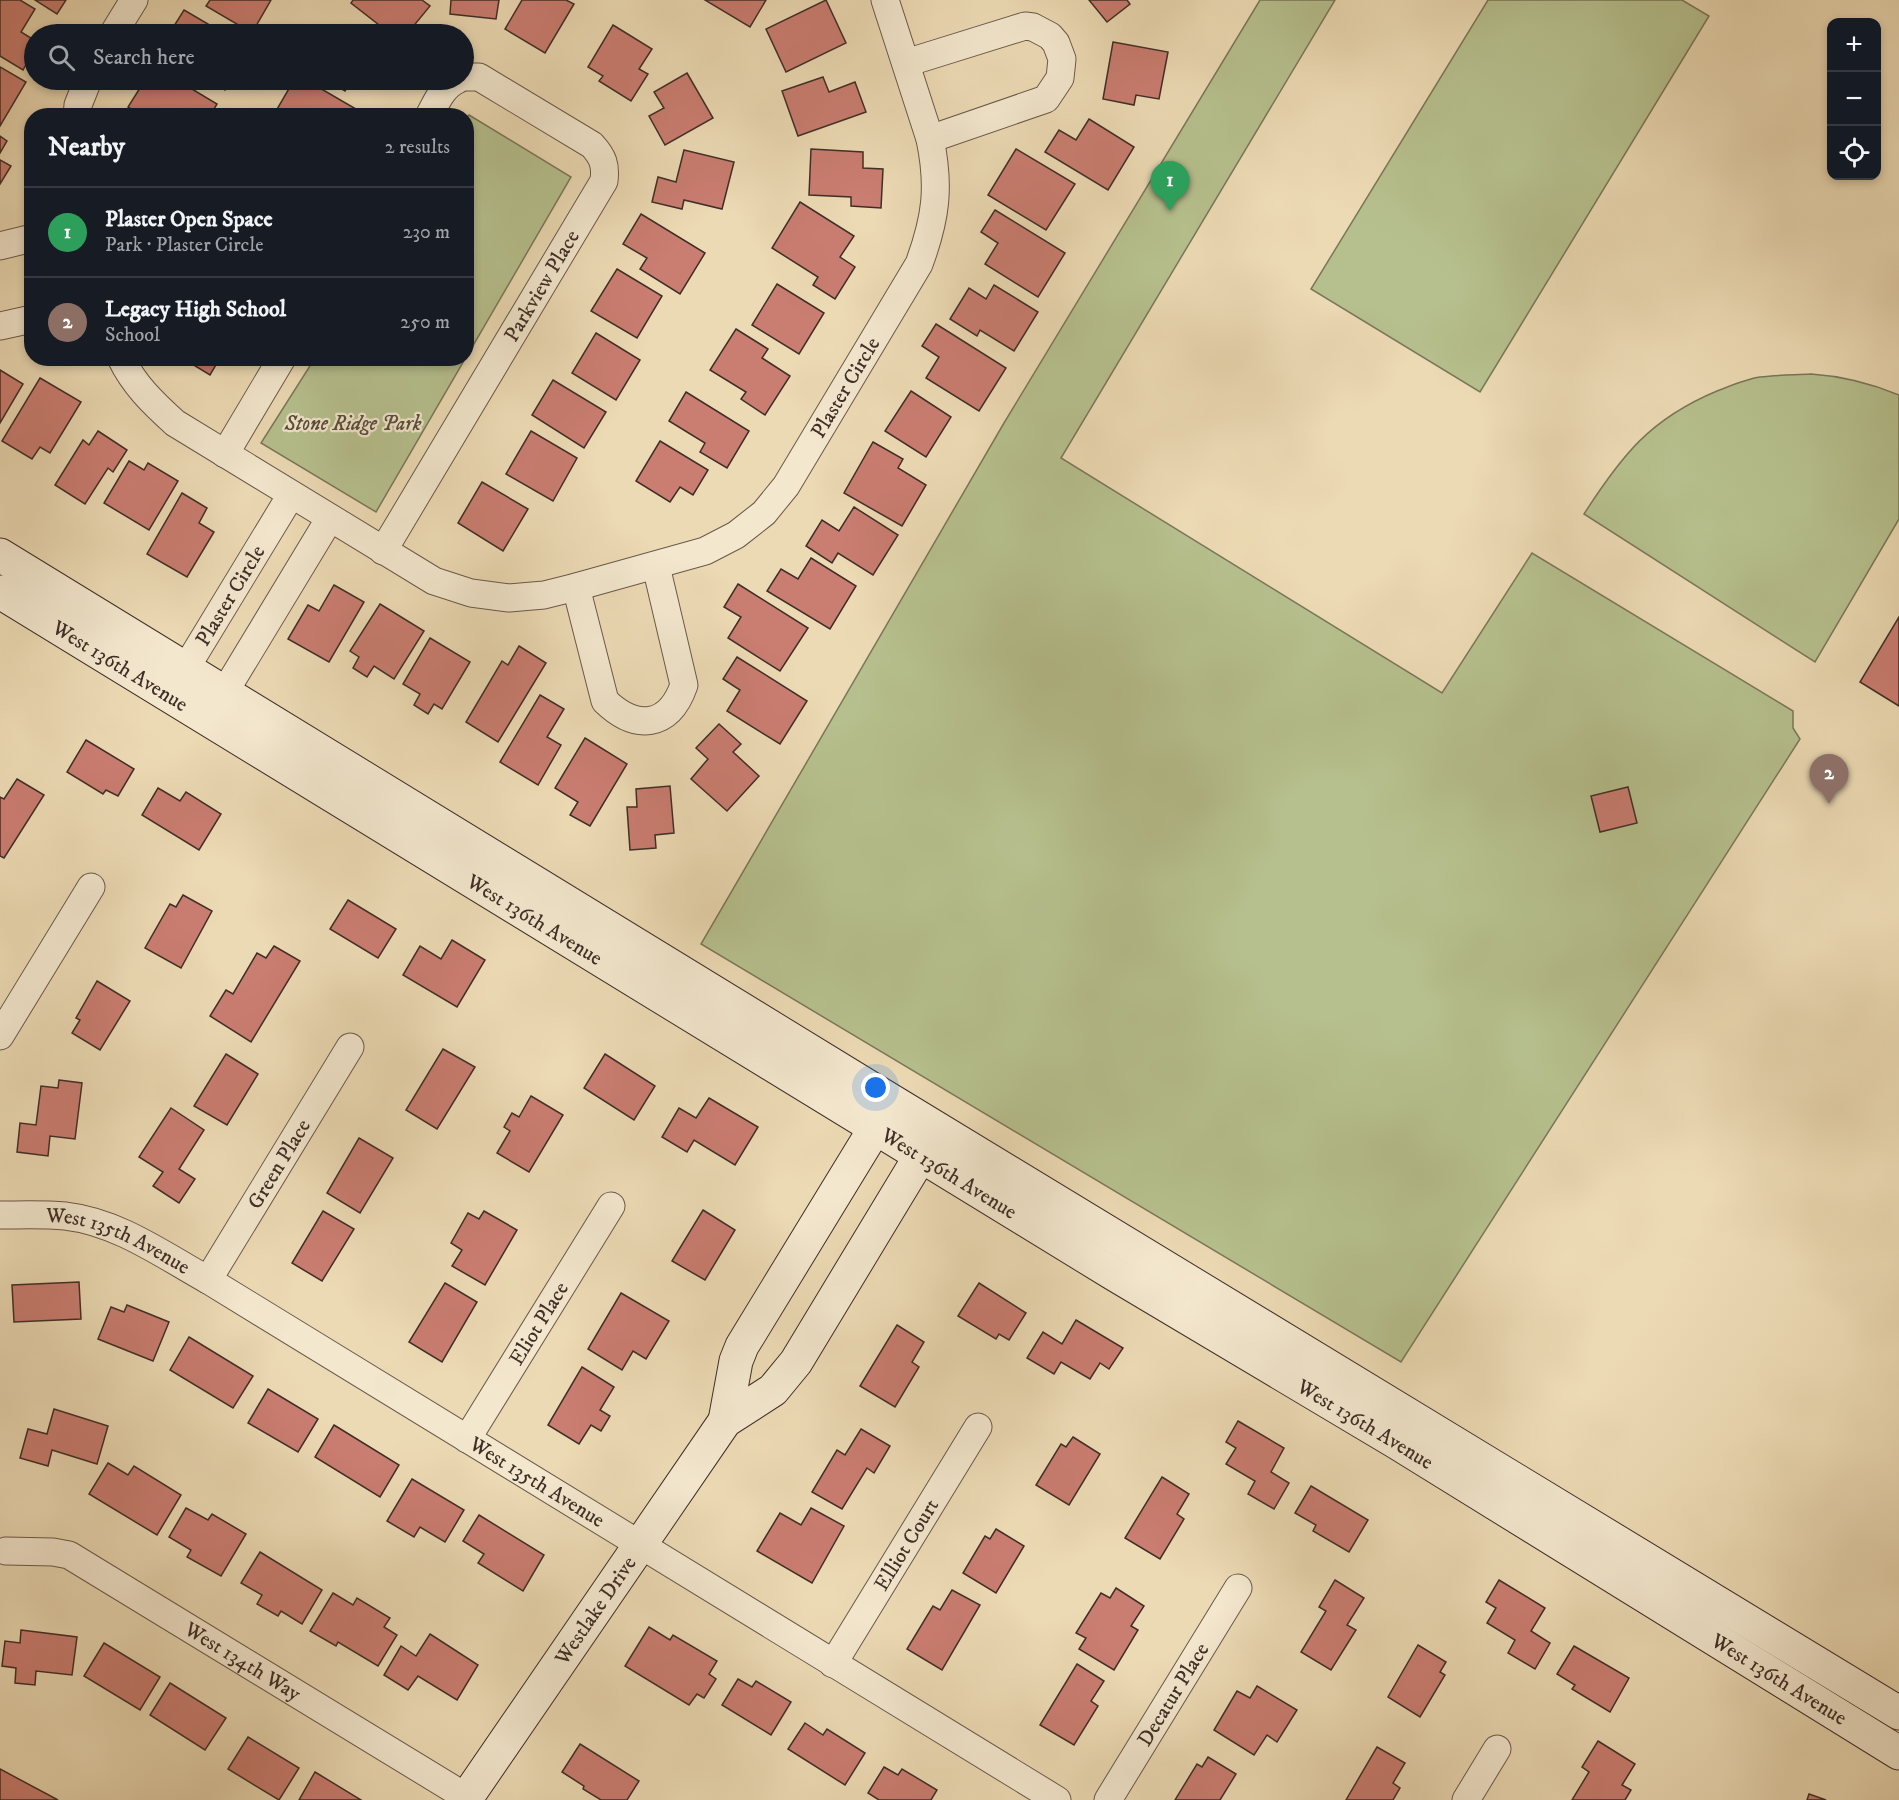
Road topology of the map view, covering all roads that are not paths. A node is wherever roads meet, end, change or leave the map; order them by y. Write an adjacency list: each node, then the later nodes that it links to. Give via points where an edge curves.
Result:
1 (134, 0): 3 (street)
2 (885, 0): 4 (street, Plaster Circle)
3 (120, 24)
4 (906, 63): 10 (street, Plaster Circle); 10 (street, via 1025,26 1050,36 1062,59 1060,78 1046,99)
5 (474, 77): 20 (street, Parkview Place, via 592,145 606,168 604,181)
6 (84, 90): 8 (street)
7 (445, 90): 9 (street)
8 (77, 108)
9 (434, 108)
10 (930, 139): 22 (street, Plaster Circle, via 936,199 931,231 919,264 786,486 764,513 736,535 705,551)
11 (24, 240): 12 (street)
12 (0, 246)
13 (24, 321): 14 (street)
14 (0, 326)
15 (125, 366): 17 (street, Plaster Circle, via 149,399 175,423)
16 (277, 366): 17 (street)
17 (225, 454): 18 (street, Plaster Circle)
18 (291, 495): 19 (street, Plaster Circle); 25 (street, Plaster Circle)
19 (330, 518): 20 (street, Plaster Circle); 27 (street)
20 (383, 551): 23 (street, Plaster Circle, via 434,581 471,593 509,598)
21 (0, 555): 25 (main road, West 136th Avenue)
22 (656, 566): 23 (street, Plaster Circle); 23 (street, via 684,685 671,709 656,720 630,719 605,701)
23 (576, 587)
24 (0, 592): 26 (main road, West 136th Avenue)
25 (186, 668): 26 (street, Plaster Circle); 27 (main road, West 136th Avenue)
26 (170, 696): 27 (main road, West 136th Avenue)
27 (216, 706): 31 (main road, West 136th Avenue)
28 (91, 887): 29 (street)
29 (0, 1036)
30 (350, 1047): 35 (street, Green Place)
31 (884, 1114): 32 (main road, West 136th Avenue); 36 (main road, Westlake Drive, via 742,1346)
32 (929, 1142): 36 (main road, Westlake Drive, via 790,1371 772,1390); 43 (main road, West 136th Avenue); 44 (main road, West 136th Avenue, via 1114,1274 1396,1442)
33 (611, 1206): 38 (street, Eliot Place)
34 (0, 1215): 35 (street, West 135th Avenue, via 65,1216 97,1224 136,1239)
35 (208, 1280): 38 (street, West 135th Avenue)
36 (725, 1420): 39 (main road, Westlake Drive)
37 (978, 1427): 42 (street, Elliot Court)
38 (467, 1438): 39 (street, West 135th Avenue)
39 (639, 1545): 42 (street, West 135th Avenue); 47 (main road, Westlake Drive)
40 (6, 1551): 47 (street, West 134th Way, via 69,1555)
41 (1238, 1588): 49 (street, Decatur Place)
42 (833, 1664): 48 (street, West 135th Avenue)
43 (1898, 1712): 44 (main road)
44 (1846, 1720): 46 (main road, West 136th Avenue)
45 (1497, 1749): 50 (street)
46 (1899, 1753)
47 (467, 1799)
48 (1057, 1800)
49 (1108, 1800)
50 (1466, 1800)

